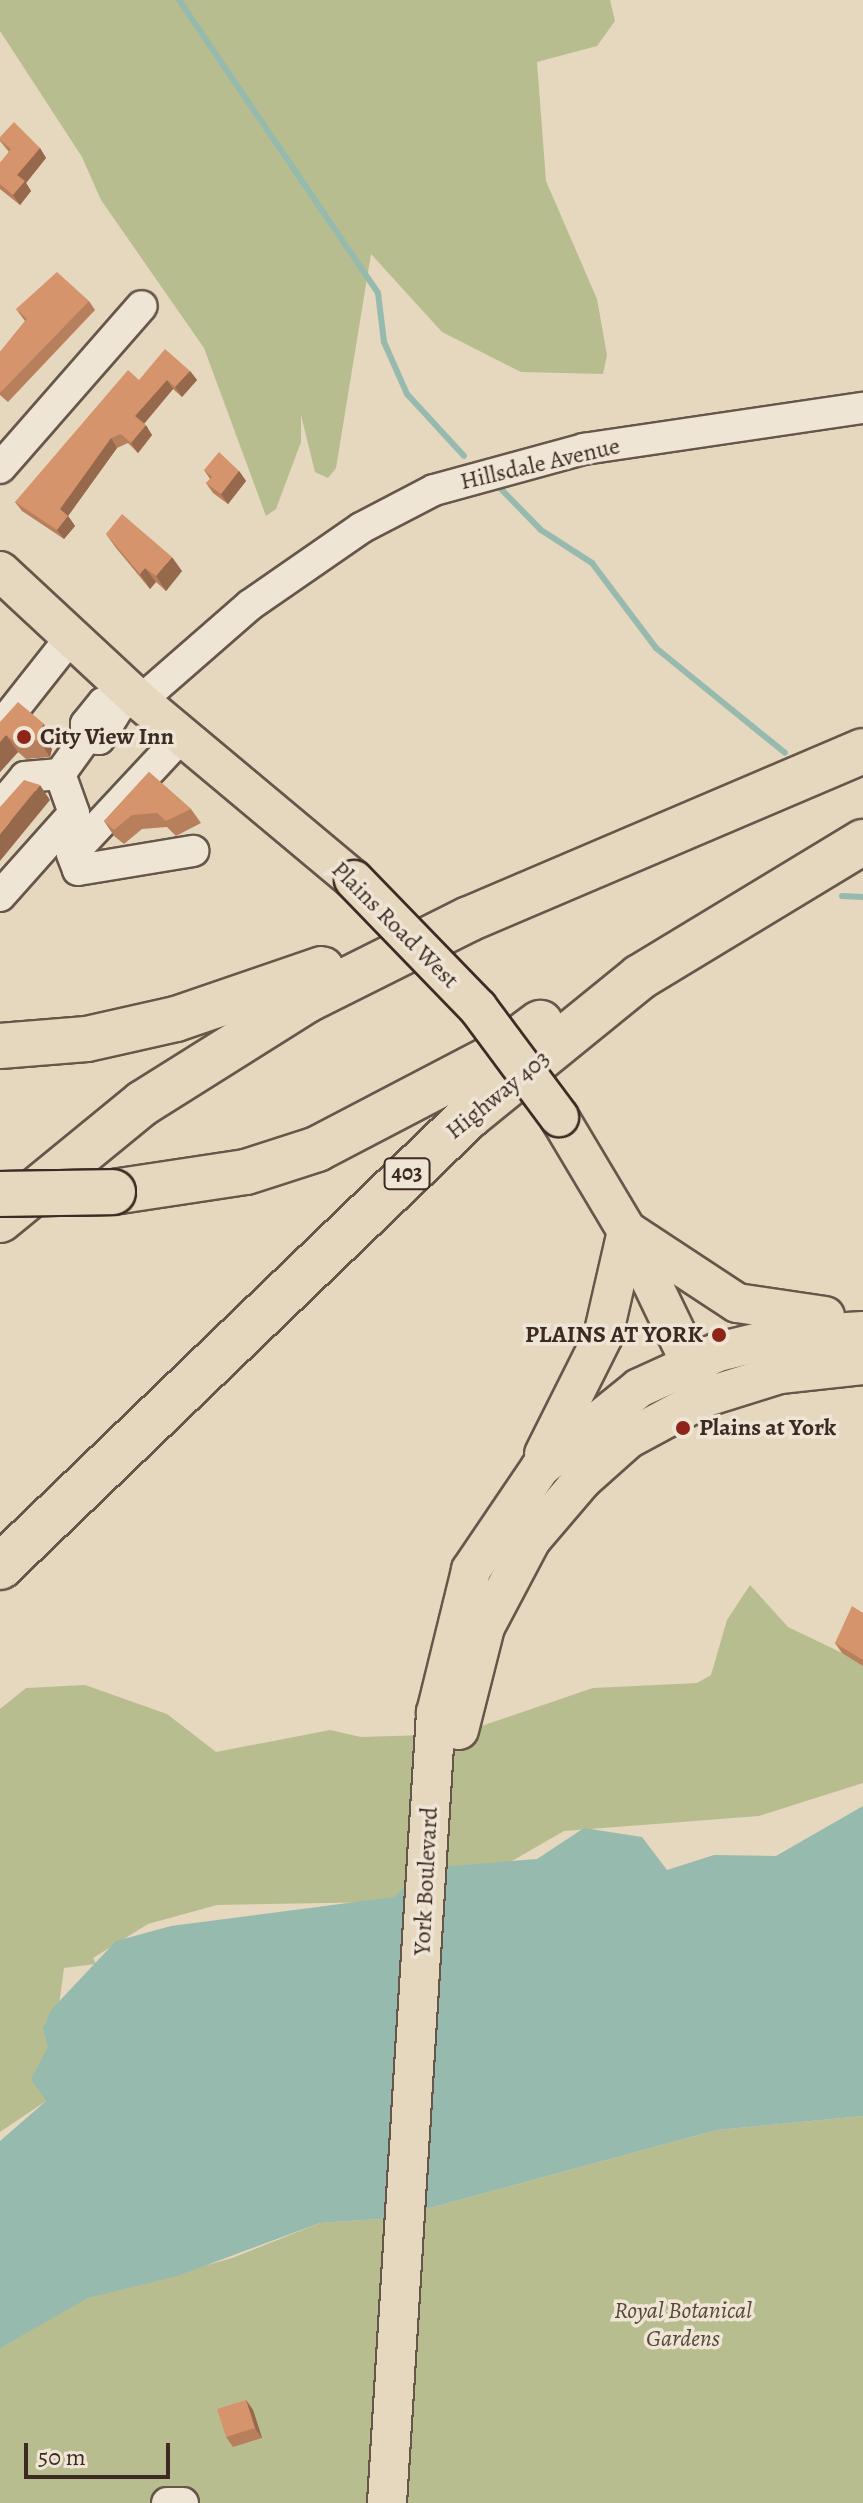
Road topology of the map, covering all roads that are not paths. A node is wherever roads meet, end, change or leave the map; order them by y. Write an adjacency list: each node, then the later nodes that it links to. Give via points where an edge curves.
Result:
1 (142, 306): 3 (street)
2 (863, 408): 6 (street, Hillsdale Avenue, via 584,449 434,490 361,528)
3 (0, 468)
4 (0, 571): 5 (main road, Plains Road West)
5 (71, 637): 6 (main road, Plains Road West); 7 (street)
6 (128, 699): 8 (main road, Plains Road West); 10 (street, Hillsdale Avenue, via 103,703)
7 (0, 727)
8 (182, 736): 14 (street, via 72,854 78,870); 20 (main road, Plains Road West, bridge, via 354,880 478,1008 559,1117)
9 (863, 751): 16 (highway)
10 (60, 774): 11 (street, via 25,777); 15 (street, via 74,813)
11 (0, 807)
12 (863, 816): 18 (highway, bridge, via 691,911 497,1055 379,1120 246,1172 113,1192)
13 (863, 842): 26 (highway, Highway 403 / 403, via 640,977 469,1116)
14 (193, 851)
15 (0, 896)
16 (469, 919): 17 (highway, via 176,1019 87,1039); 19 (highway, via 236,1042 143,1103)
17 (0, 1046)
18 (0, 1194)
19 (0, 1220)
20 (627, 1231): 21 (main road, via 737,1303); 22 (main road, Plains Road West); 25 (main road, via 603,1336 550,1432)
21 (863, 1328): 22 (main road, via 784,1336)
22 (690, 1361): 24 (main road, Plains Road West); 25 (main road, York Boulevard, via 591,1421)
23 (863, 1365): 24 (main road, via 780,1374)
24 (706, 1397): 27 (main road, York Boulevard, via 628,1439 531,1540 485,1627)
25 (540, 1468): 27 (main road, York Boulevard, via 471,1570)
26 (0, 1567)
27 (448, 1718): 28 (main road, York Boulevard)
28 (410, 2348): 31 (main road, York Boulevard); 32 (main road, York Boulevard)
29 (167, 2503): 30 (street)
30 (183, 2503)
31 (387, 2503)
32 (410, 2503)

